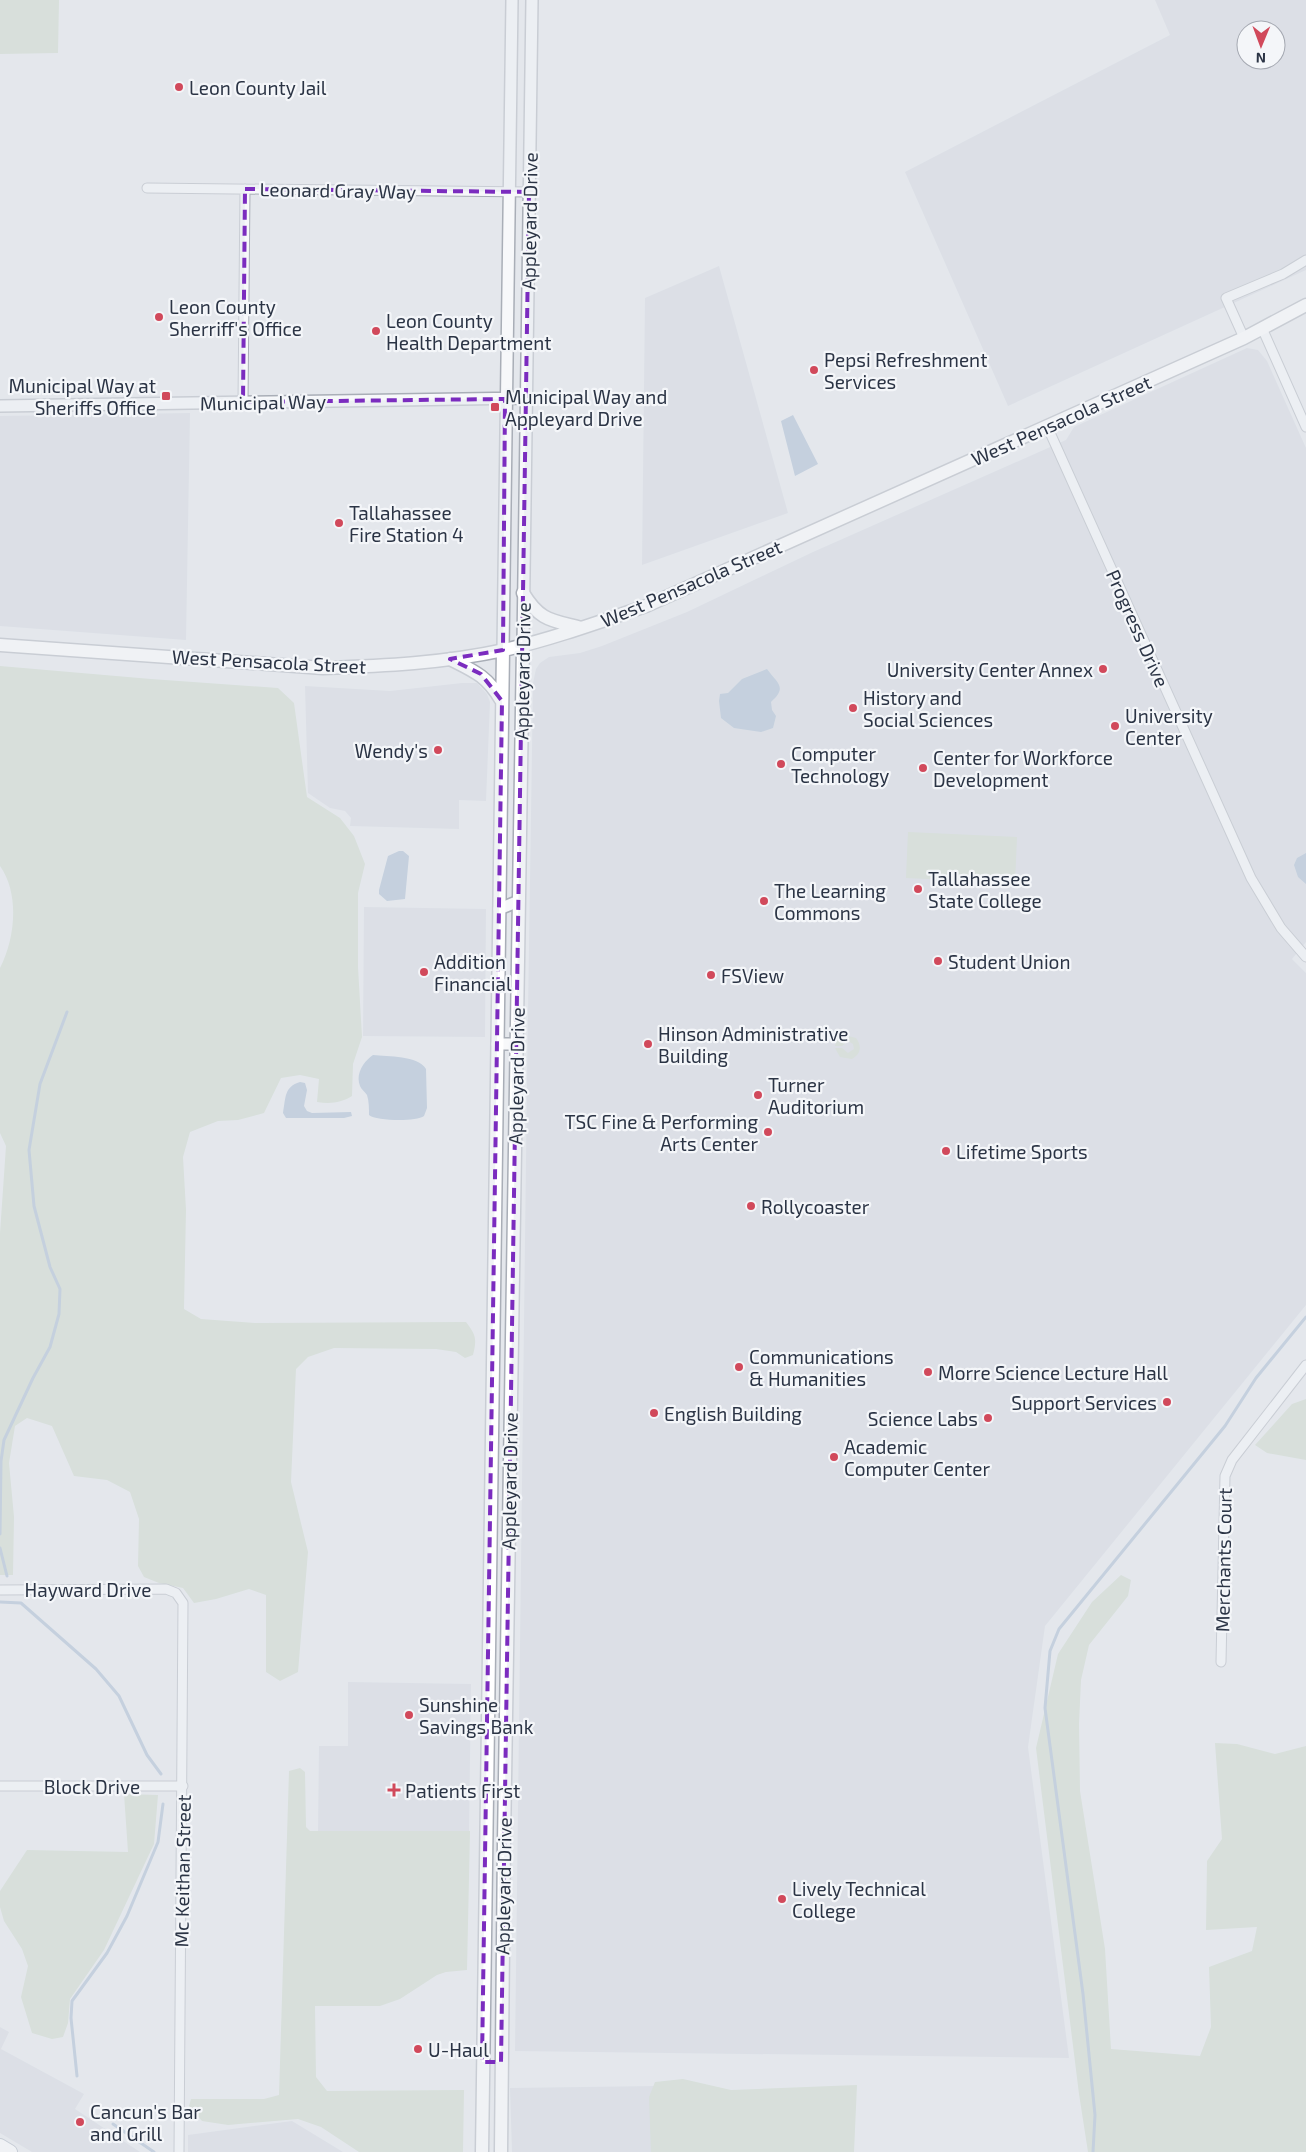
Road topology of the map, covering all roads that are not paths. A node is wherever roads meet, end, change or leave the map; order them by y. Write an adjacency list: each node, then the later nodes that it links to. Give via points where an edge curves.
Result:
1 (512, 0): 5 (street, Appleyard Drive)
2 (532, 0): 6 (street, Appleyard Drive)
3 (147, 188): 4 (street, Leonard Gray Way)
4 (245, 189): 5 (street, Leonard Gray Way); 13 (street)
5 (509, 192): 6 (street, Leonard Gray Way); 12 (street, Appleyard Drive)
6 (529, 192): 11 (street, Appleyard Drive)
7 (1306, 260): 10 (street, via 1283,274 1226,298)
8 (1306, 306): 9 (main road, West Pensacola Street)
9 (1262, 328): 10 (main road, West Pensacola Street); 16 (street)
10 (1244, 338): 15 (main road, West Pensacola Street)
11 (526, 398): 12 (street, Municipal Way); 17 (street, Appleyard Drive)
12 (505, 399): 13 (street, Municipal Way); 21 (street, Appleyard Drive)
13 (243, 402): 14 (street, Municipal Way)
14 (0, 406)
15 (1047, 426): 18 (main road, West Pensacola Street, via 646,606); 26 (street, Progress Drive, via 1251,878 1280,928)
16 (1306, 427)
17 (524, 593): 18 (main road, via 539,614); 20 (street, Appleyard Drive)
18 (581, 628): 20 (main road, West Pensacola Street)
19 (0, 645): 22 (main road, West Pensacola Street, via 323,668)
20 (523, 645): 21 (main road, West Pensacola Street); 24 (main road, Appleyard Drive)
21 (503, 650): 22 (main road, West Pensacola Street); 23 (main road, Appleyard Drive)
22 (450, 659): 23 (main road, via 481,674)
23 (502, 701): 25 (main road, Appleyard Drive)
24 (519, 900): 25 (street); 28 (main road, Appleyard Drive)
25 (499, 909): 27 (main road, Appleyard Drive)
26 (1305, 952)
27 (496, 1044): 28 (street); 29 (main road, Appleyard Drive)
28 (516, 1044): 30 (main road, Appleyard Drive)
29 (494, 1249): 30 (street); 32 (main road, Appleyard Drive)
30 (513, 1249): 33 (main road, Appleyard Drive)
31 (1306, 1365): 36 (street, Merchants Court, via 1232,1460 1225,1476)
32 (490, 1471): 33 (street); 37 (main road, Appleyard Drive)
33 (509, 1472): 38 (main road, Appleyard Drive)
34 (0, 1590): 35 (street, Hayward Drive, via 166,1589)
35 (176, 1593): 40 (street, Mc Keithan Street, via 183,1603 184,1622)
36 (1221, 1662)
37 (487, 1720): 38 (street); 41 (main road, Appleyard Drive)
38 (506, 1720): 42 (main road, Appleyard Drive)
39 (0, 1786): 40 (street, Block Drive)
40 (183, 1786): 49 (street, Mc Keithan Street)
41 (482, 2034): 42 (street); 43 (main road, Appleyard Drive)
42 (501, 2034): 44 (main road, Appleyard Drive)
43 (482, 2062): 44 (street); 45 (main road, Appleyard Drive)
44 (501, 2062): 46 (main road, Appleyard Drive)
45 (482, 2081): 46 (street); 50 (main road, Appleyard Drive)
46 (501, 2081): 51 (main road, Appleyard Drive)
47 (0, 2146): 48 (main road)
48 (10, 2152)
49 (178, 2152)
50 (482, 2152)
51 (501, 2152)

